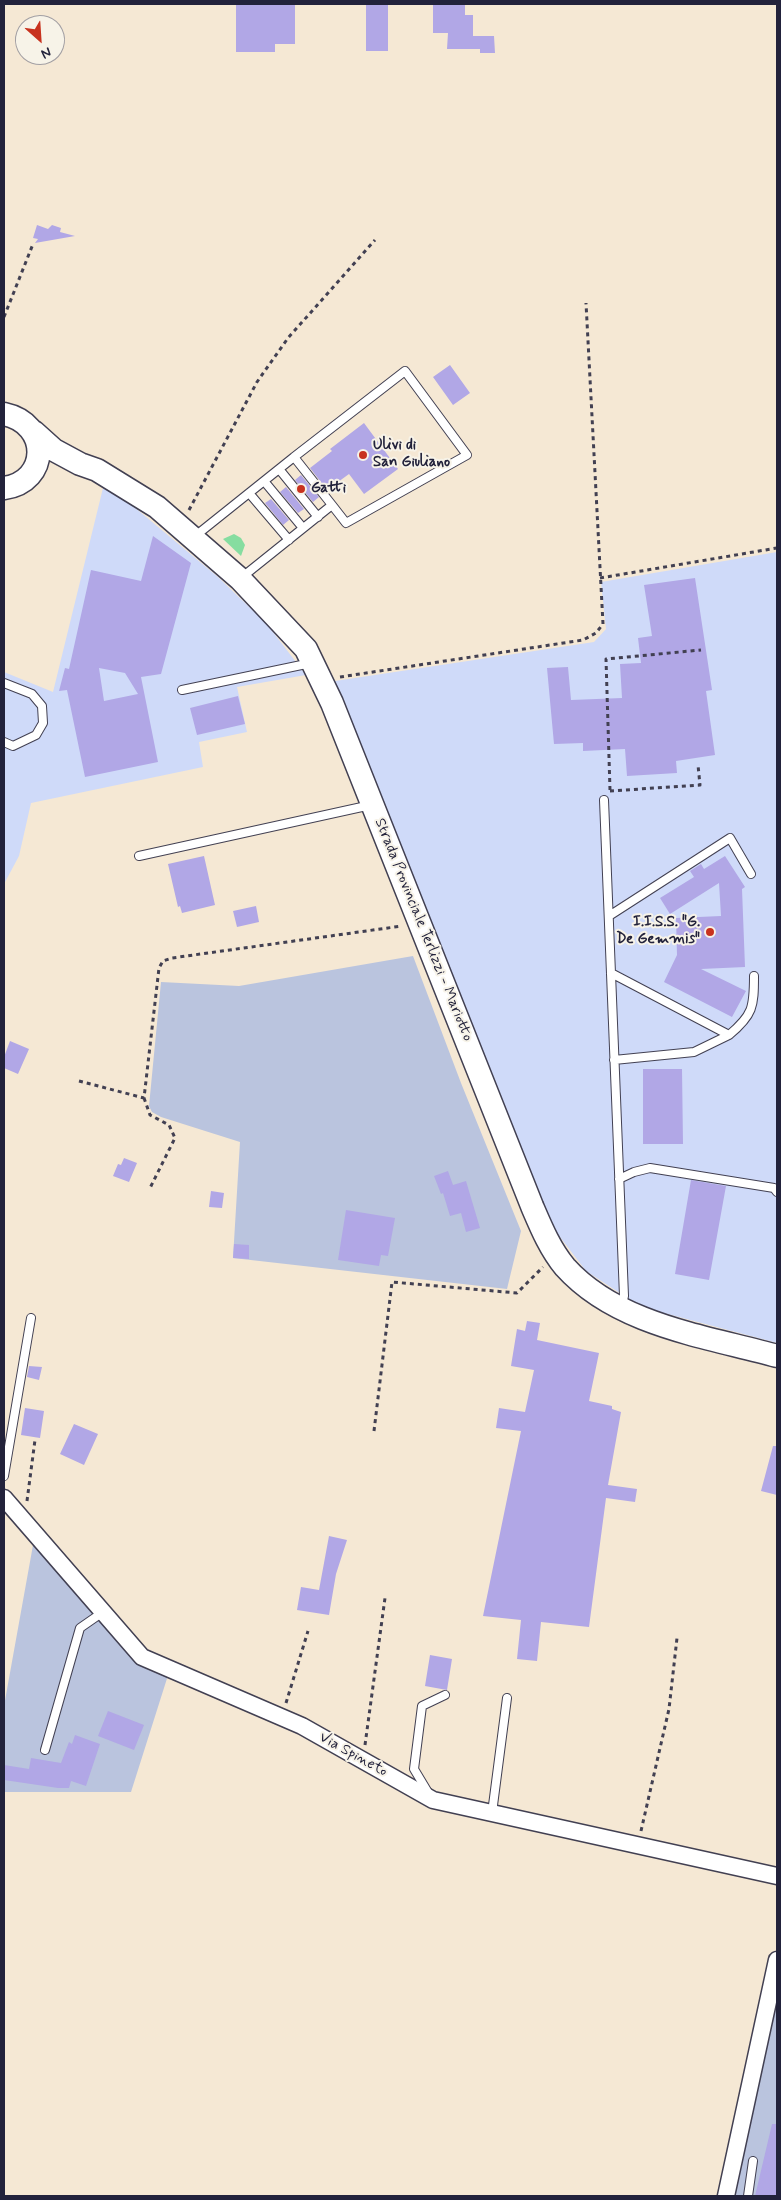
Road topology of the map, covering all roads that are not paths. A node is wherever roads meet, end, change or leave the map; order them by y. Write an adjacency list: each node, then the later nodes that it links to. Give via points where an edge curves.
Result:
1 (4, 414): 2 (main road, Strada Provinciale Terlizzi - Mariotto, via 16,416)
2 (34, 432): 4 (main road, Strada Provinciale Terlizzi - Mariotto, via 54,450); 6 (main road, via 38,454)
3 (294, 457): 5 (lane); 10 (lane); 10 (lane, via 405,371 467,455 346,523)
4 (80, 464): 6 (main road); 13 (main road, Strada Provinciale Terlizzi - Mariotto, via 92,467 128,488)
5 (279, 469): 7 (lane); 11 (lane)
6 (30, 475): 8 (main road, via 22,483)
7 (264, 481): 9 (lane); 12 (lane)
8 (4, 488)
9 (249, 493): 13 (lane); 14 (lane)
10 (332, 505): 11 (lane)
11 (318, 517): 12 (lane)
12 (303, 528): 14 (lane)
13 (187, 532): 15 (main road, Strada Provinciale Terlizzi - Mariotto)
14 (289, 540): 15 (lane)
15 (240, 579): 16 (main road, Strada Provinciale Terlizzi - Mariotto, via 296,637)
16 (318, 671): 18 (lane); 21 (main road, Strada Provinciale Terlizzi - Mariotto)
17 (4, 683): 19 (lane, via 32,694 42,706 43,723 36,735 13,746)
18 (182, 690)
19 (4, 742)
20 (604, 800): 24 (lane)
21 (373, 805): 22 (lane); 31 (main road, Strada Provinciale Terlizzi - Mariotto, via 544,1234 565,1266 584,1284)
22 (139, 856)
23 (751, 874): 24 (lane, via 730,838)
24 (609, 916): 25 (lane)
25 (611, 973): 27 (lane); 28 (lane)
26 (754, 976): 27 (lane, via 754,1000 745,1022)
27 (729, 1035): 28 (lane, via 694,1052)
28 (614, 1060): 29 (lane)
29 (619, 1179): 30 (lane, via 650,1168 774,1188); 31 (lane)
30 (777, 1192)
31 (622, 1310): 33 (main road, Strada Provinciale Terlizzi - Mariotto, via 643,1320)
32 (31, 1318): 34 (lane)
33 (777, 1356)
34 (4, 1476)
35 (4, 1498): 36 (street, Via Spineto)
36 (103, 1612): 39 (lane, via 80,1628); 40 (street, Via Spineto, via 142,1657 302,1726)
37 (446, 1695): 40 (lane, via 422,1706 414,1769)
38 (508, 1698): 41 (lane)
39 (45, 1750)
40 (432, 1800): 41 (street, Via Spineto)
41 (492, 1813): 42 (street, Via Spineto)
42 (777, 1876)
43 (777, 1960): 45 (street)
44 (753, 2161): 46 (lane)
45 (726, 2196)
46 (748, 2196)

